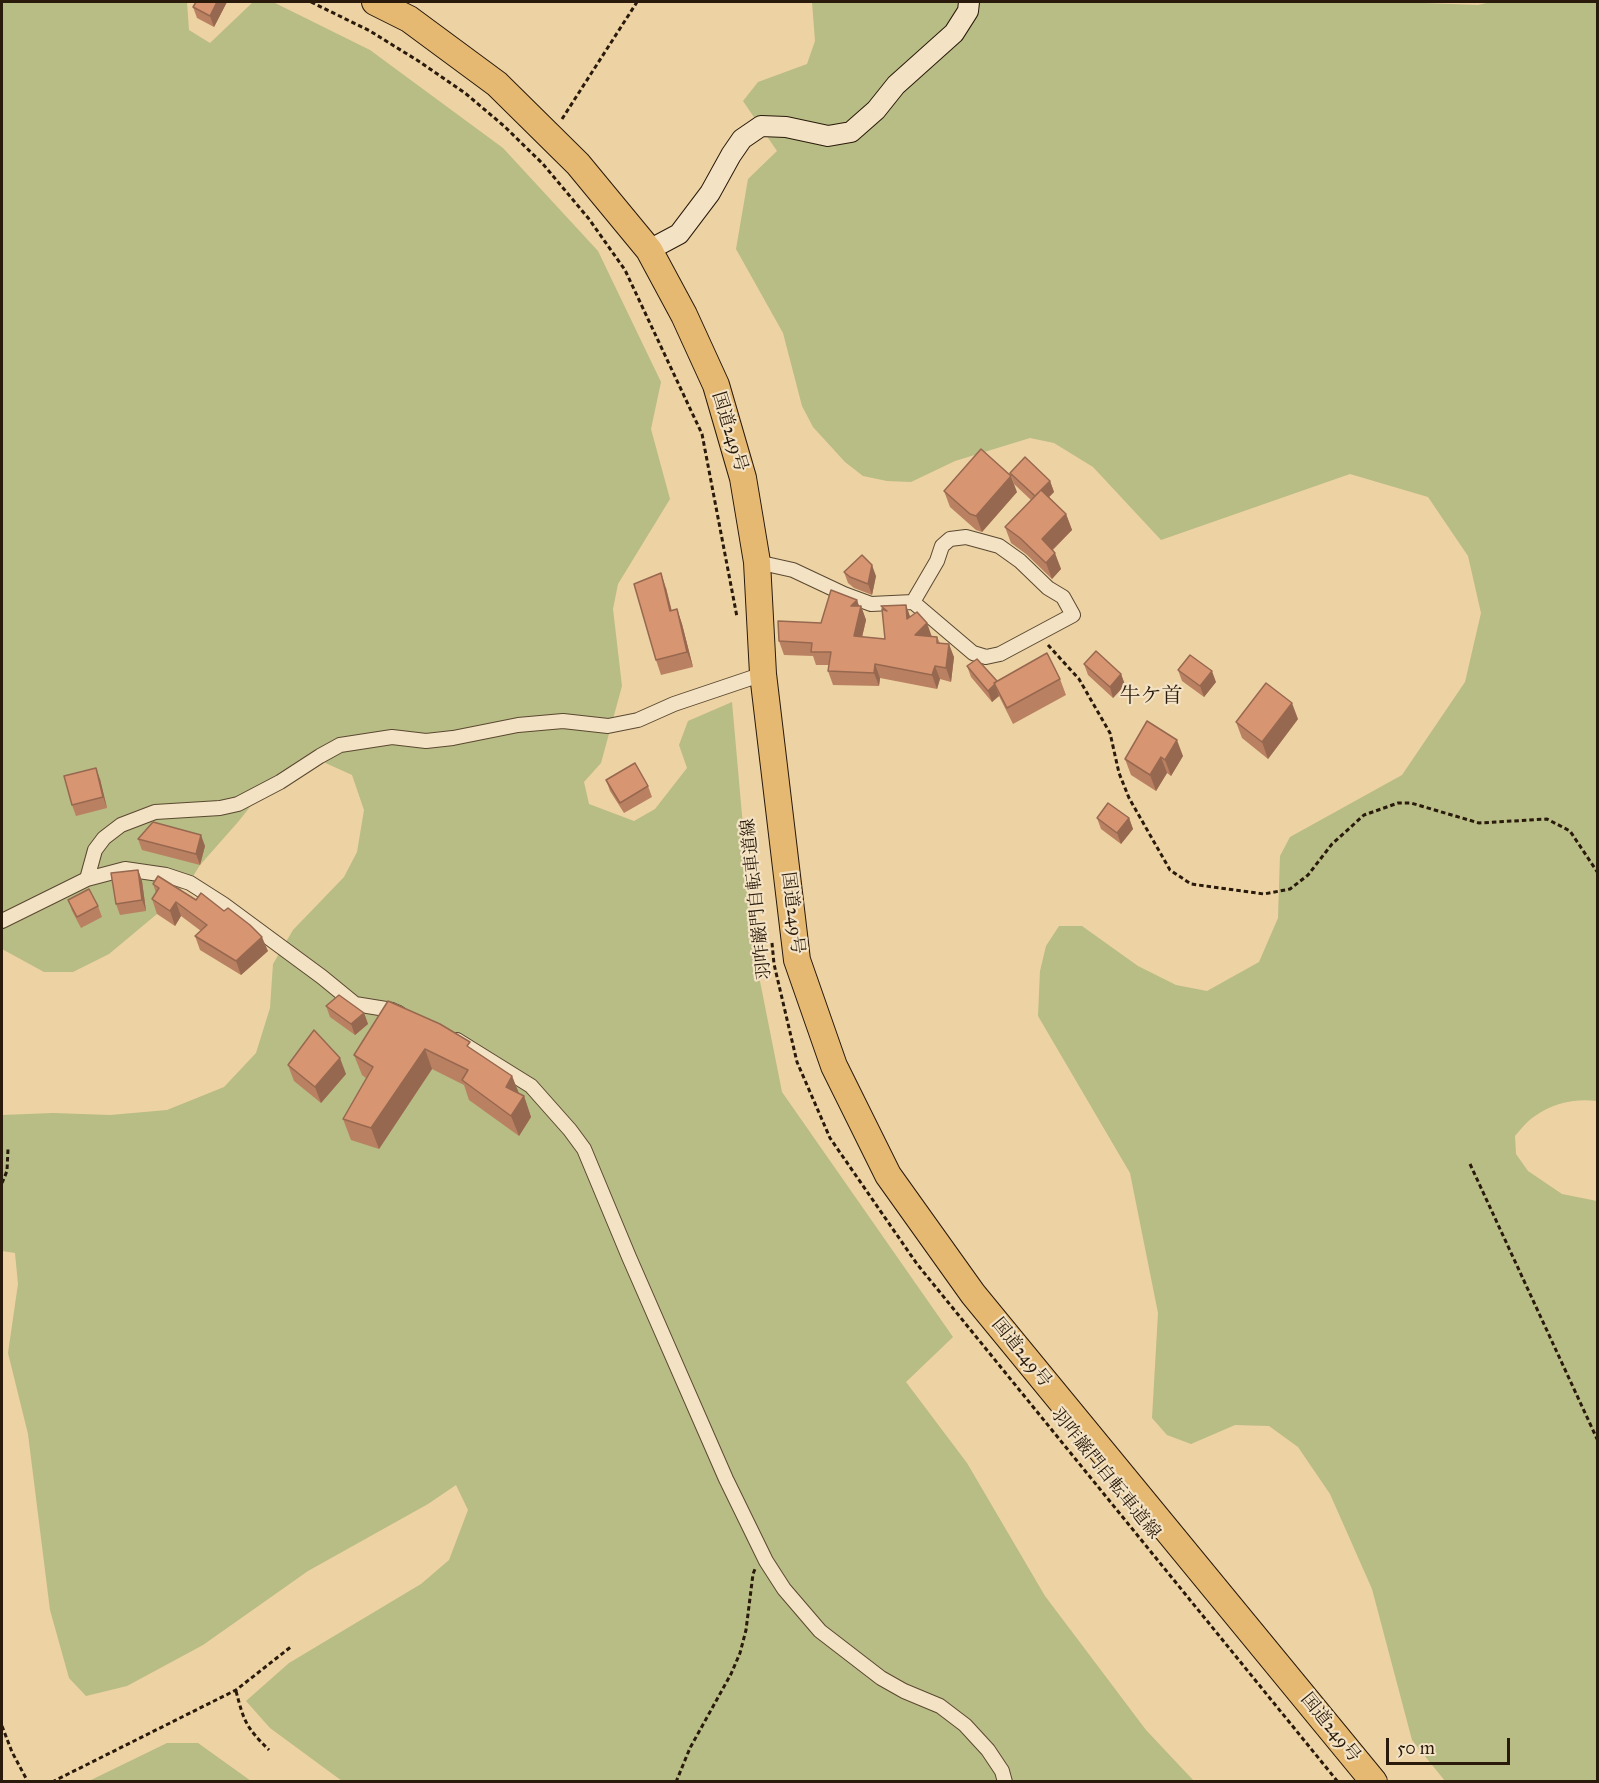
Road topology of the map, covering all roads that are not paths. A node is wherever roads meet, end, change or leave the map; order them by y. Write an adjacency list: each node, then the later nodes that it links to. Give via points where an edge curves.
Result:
1 (375, 2): 3 (highway, 国道249号, via 409,19 497,84 578,164)
2 (969, 2): 3 (street, via 968,11 954,33 850,132 828,136 786,126 761,126 742,139 710,193 679,234)
3 (649, 250): 4 (highway, 国道249号, via 716,386 743,478)
4 (757, 562): 5 (street, via 793,570 871,604); 6 (highway, 国道249号)
5 (913, 602): 5 (street, via 942,546 950,539 966,537 999,546 1020,561 1063,597 1073,615 1000,654 986,657 973,653)
6 (763, 674): 7 (street, via 638,720 608,726 562,721 426,741 392,737 340,745 238,804 155,812 122,825 95,850); 12 (highway, 国道249号, via 797,960 834,1066 888,1175 973,1294)
7 (87, 879): 8 (street); 9 (street, via 125,869 190,883 355,1004 392,1010)
8 (2, 921)
9 (411, 1018)
10 (450, 1035): 11 (street, via 531,1086 584,1149 726,1479 784,1589 820,1631 881,1678 940,1706 965,1725 988,1750)
11 (1005, 1782)
12 (1374, 1782)

